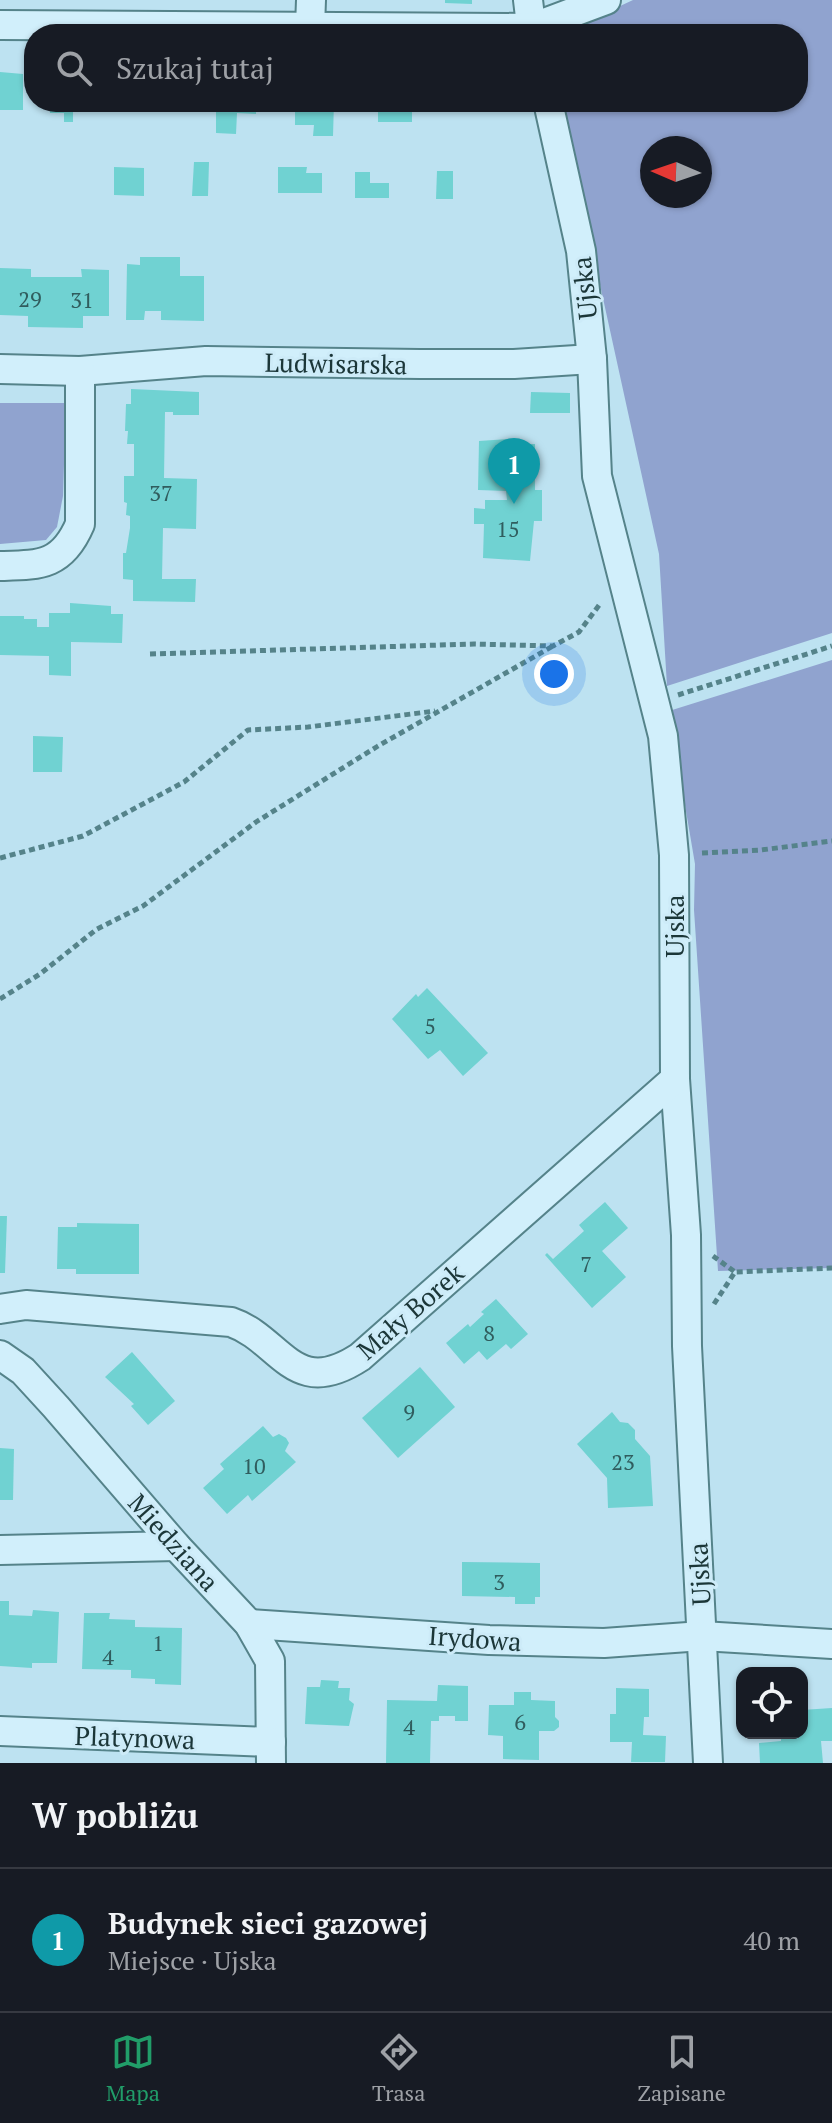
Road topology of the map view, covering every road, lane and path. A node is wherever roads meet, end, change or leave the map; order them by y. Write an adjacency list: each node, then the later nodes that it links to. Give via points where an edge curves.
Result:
1 (528, 0): 7 (street)
2 (606, 0): 8 (street)
3 (311, 14): 5 (street); 6 (street)
4 (24, 24): 9 (street)
5 (28, 24)
6 (441, 24)
7 (531, 24)
8 (549, 24)
9 (0, 25)
10 (550, 112): 11 (street, Ujska, via 581,251)
11 (592, 359): 13 (street, Ludwisarska, via 514,364 206,361); 19 (street, Ujska, via 597,476)
12 (0, 369): 13 (street, Ludwisarska)
13 (80, 371): 14 (street, via 80,524 74,538 42,565)
14 (0, 566)
15 (602, 589): 16 (path, via 600,605 579,632)
16 (553, 646): 18 (path); 20 (path)
17 (832, 646): 19 (path)
18 (150, 654)
19 (654, 703): 22 (street, Ujska, via 663,736)
20 (441, 711): 23 (path, via 248,730 184,782 83,836); 24 (path, via 256,822 143,906 97,929)
21 (832, 841): 22 (path)
22 (674, 855): 25 (street, Ujska)
23 (0, 858)
24 (0, 999)
25 (675, 1079): 27 (street, Mały Borek, via 345,1366 300,1369 244,1326 231,1322 26,1305); 33 (street, Ujska)
26 (832, 1268): 28 (path, via 735,1272)
27 (0, 1309)
28 (711, 1309)
29 (0, 1355): 30 (street, Miedziana, via 40,1389)
30 (176, 1546): 31 (street); 32 (street, Miedziana)
31 (0, 1550)
32 (249, 1624): 33 (street, Irydowa, via 518,1641 604,1643); 36 (street, Miedziana, via 270,1661)
33 (702, 1636): 34 (street, Irydowa); 37 (street, Ujska)
34 (832, 1644)
35 (0, 1731): 36 (street, Platynowa)
36 (271, 1753)
37 (708, 1763)

